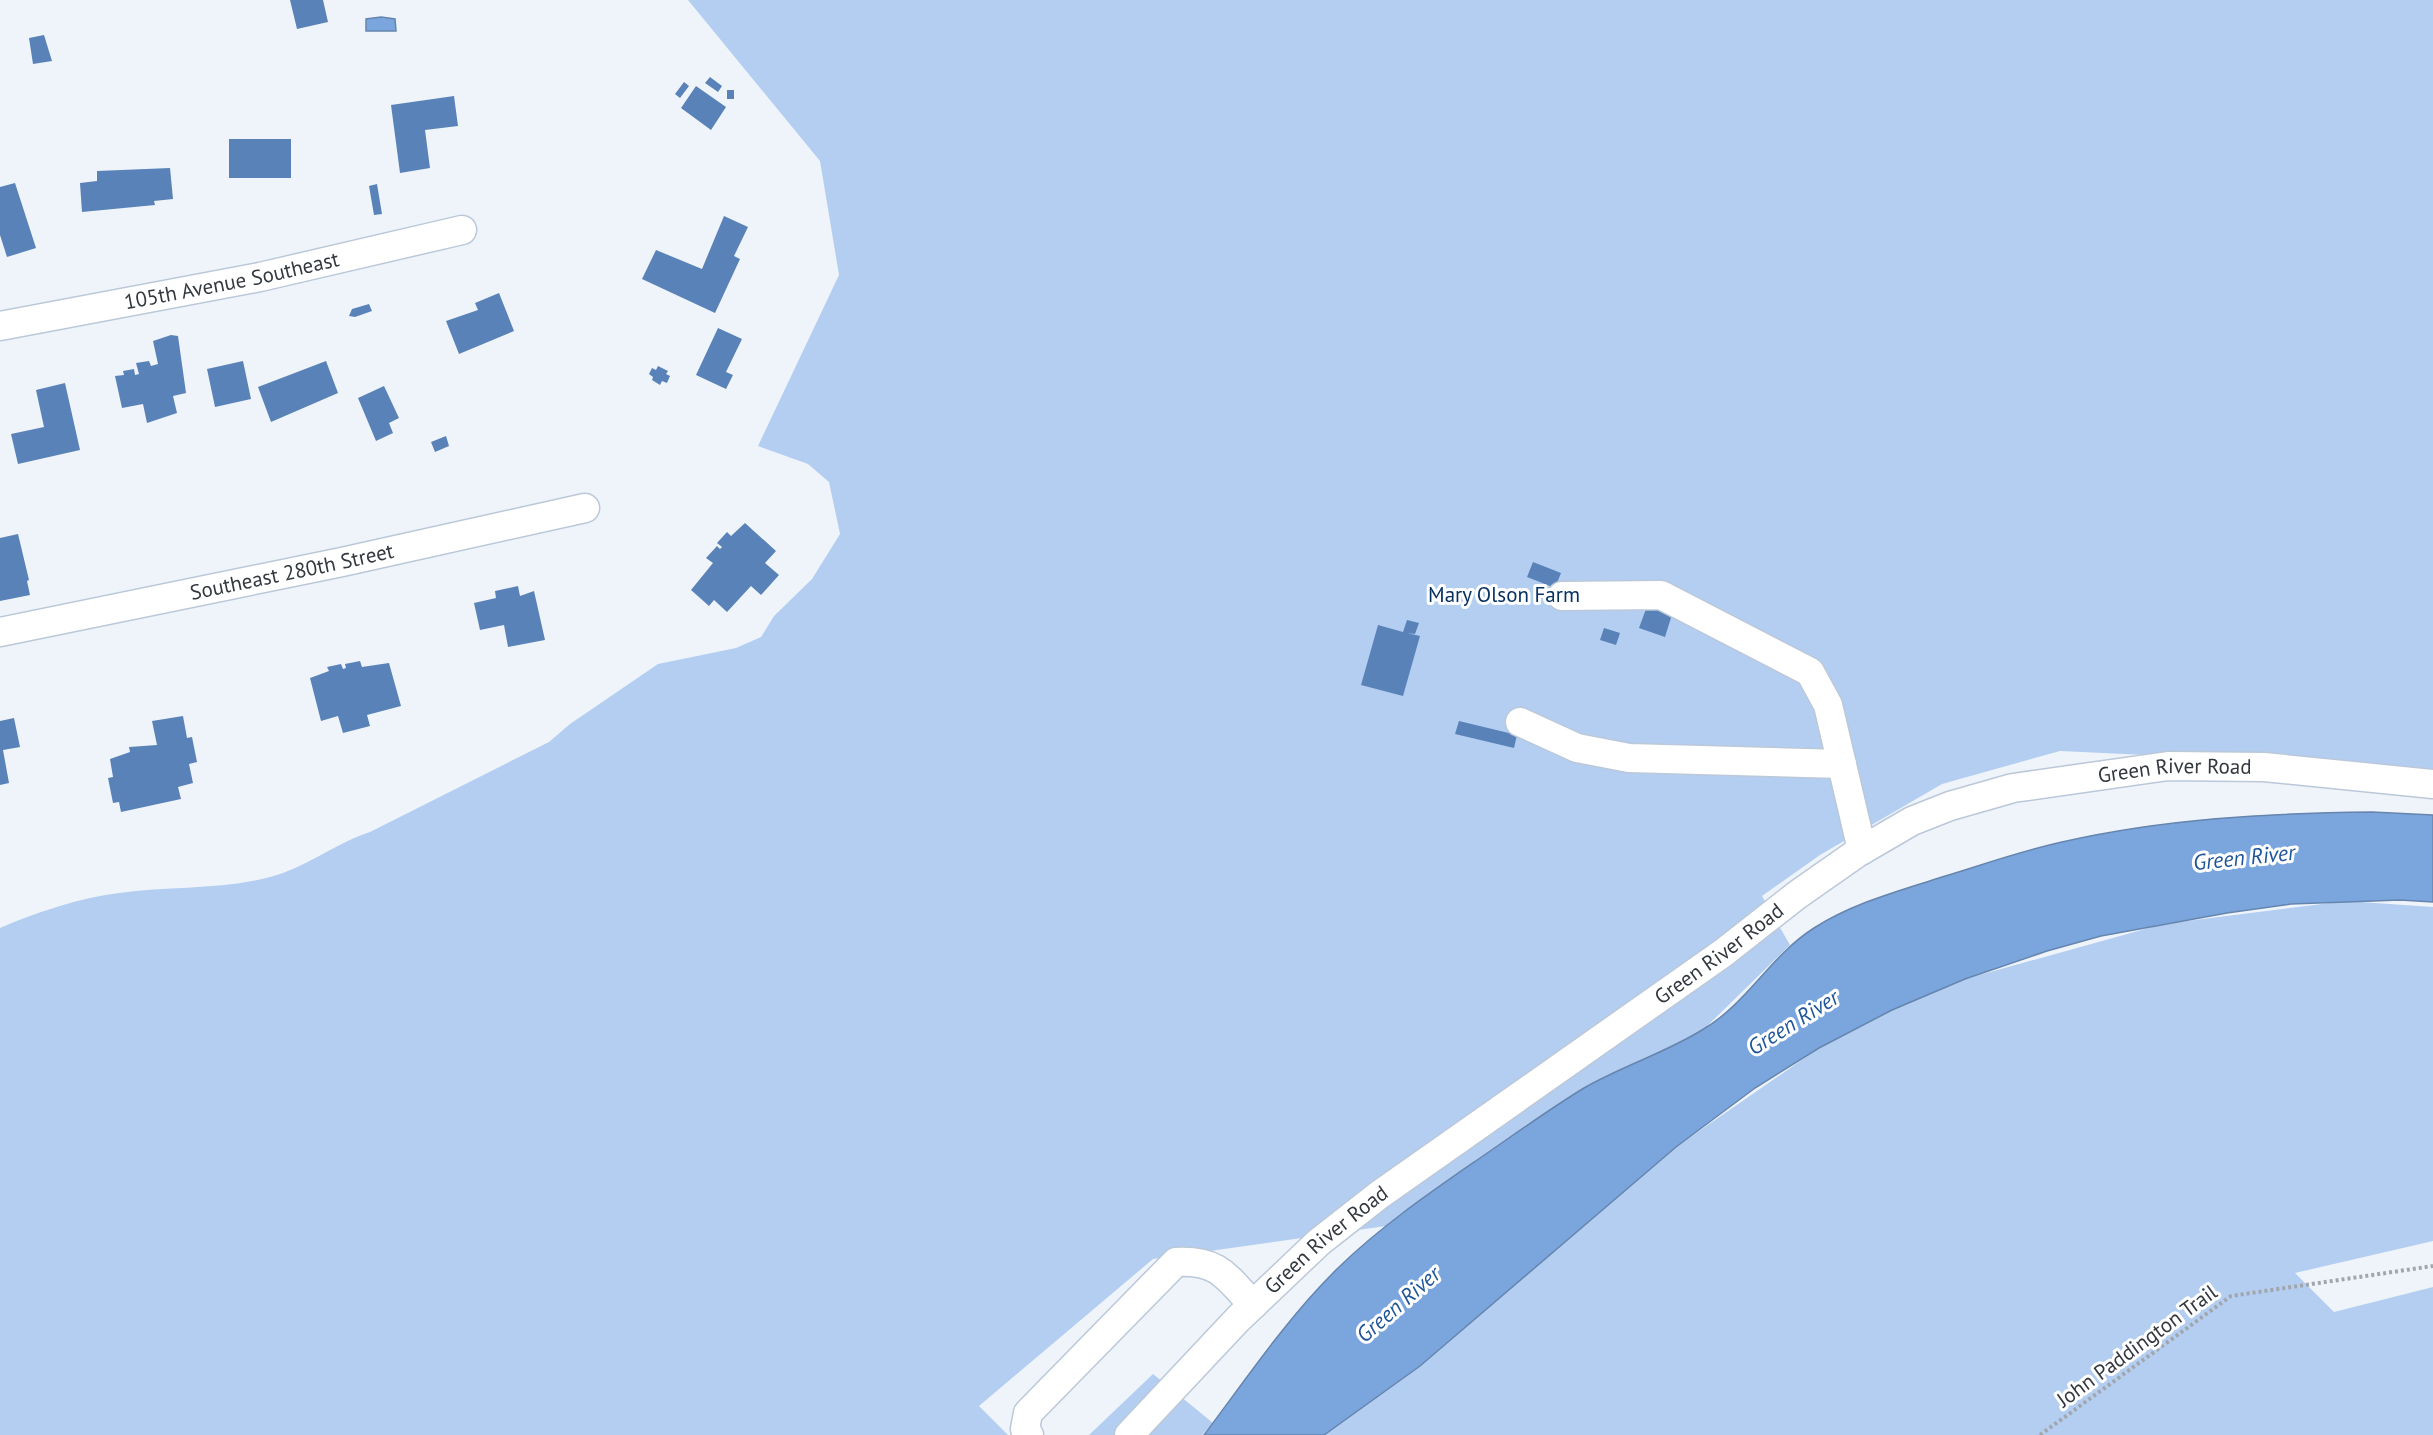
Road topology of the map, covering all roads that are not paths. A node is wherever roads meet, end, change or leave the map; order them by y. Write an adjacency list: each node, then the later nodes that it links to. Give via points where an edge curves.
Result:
1 (462, 230): 2 (street, 105th Avenue Southeast, via 260,277)
2 (0, 326)
3 (585, 508): 5 (street, Southeast 280th Street)
4 (1562, 597): 7 (street, via 1661,595 1810,672 1828,705)
5 (0, 632)
6 (1520, 722): 7 (street, via 1577,748 1629,758)
7 (1842, 764): 9 (street)
8 (2433, 784): 9 (street, Green River Road, via 2264,767 2168,766 2013,788 1912,821)
9 (1862, 850): 10 (street, Green River Road, via 1723,953 1379,1195 1319,1242)
10 (1253, 1305): 11 (street, via 1221,1269 1196,1261 1176,1262 1028,1413 1025,1429); 12 (street, Green River Road)
11 (1029, 1435)
12 (1129, 1435)

